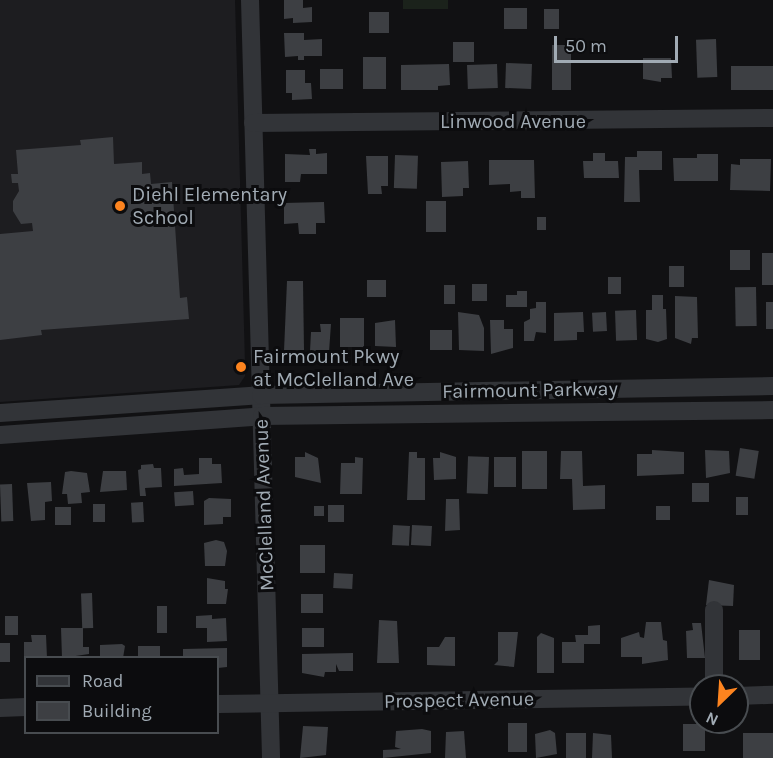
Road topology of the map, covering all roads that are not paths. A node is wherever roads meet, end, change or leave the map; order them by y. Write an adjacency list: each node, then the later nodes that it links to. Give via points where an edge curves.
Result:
1 (250, 0): 3 (street, McClelland Avenue)
2 (773, 118): 3 (street, Linwood Avenue)
3 (253, 123): 5 (street, McClelland Avenue)
4 (773, 386): 5 (street, Fairmount Parkway)
5 (261, 395): 7 (street, Fairmount Parkway); 8 (street, McClelland Avenue)
6 (773, 410): 8 (street, Fairmount Parkway)
7 (0, 413)
8 (261, 416): 9 (street, Fairmount Parkway); 15 (street, McClelland Avenue)
9 (0, 435)
10 (714, 610): 11 (street)
11 (714, 674)
12 (773, 695): 14 (street)
13 (689, 696): 15 (street, Prospect Avenue)
14 (749, 696)
15 (270, 703): 16 (street, Prospect Avenue); 19 (street, McClelland Avenue)
16 (219, 704)
17 (24, 707): 18 (street)
18 (0, 708)
19 (271, 758)

